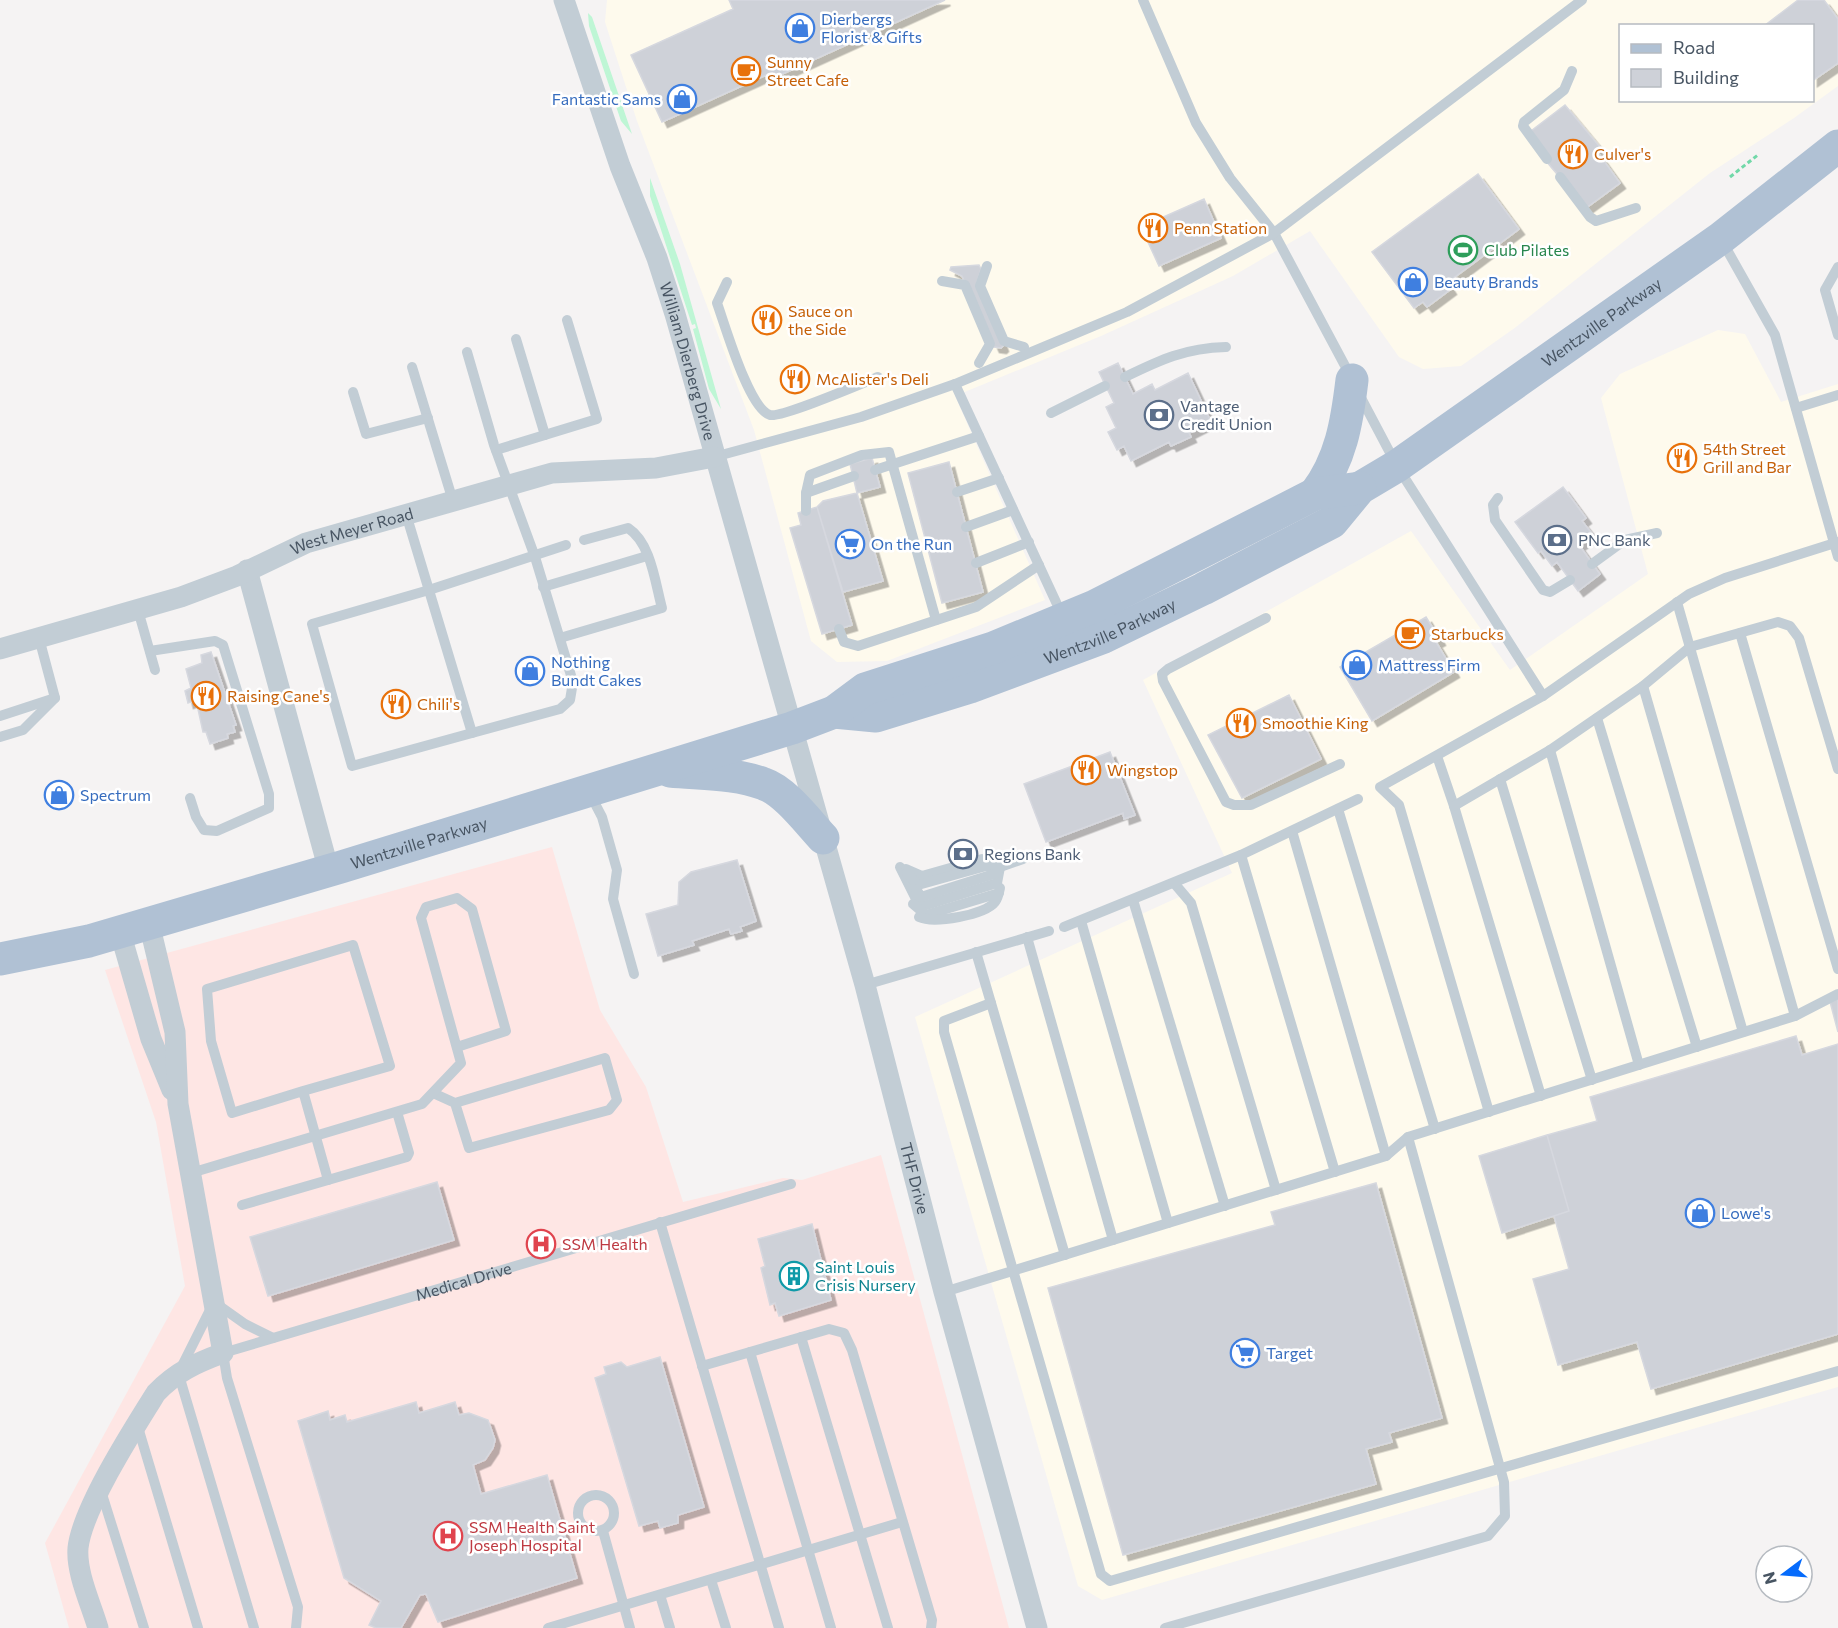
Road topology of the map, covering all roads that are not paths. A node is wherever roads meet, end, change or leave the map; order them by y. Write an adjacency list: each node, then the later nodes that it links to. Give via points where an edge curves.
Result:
1 (564, 0): 36 (street, William Dierberg Drive, via 620,166 657,258)
2 (1143, 0): 9 (lane, via 1196,123 1230,178)
3 (1582, 0): 9 (lane)
4 (1572, 71): 6 (lane, via 1564,90 1523,126)
5 (1838, 146): 10 (main road, Wentzville Parkway)
6 (1547, 159)
7 (1560, 177): 8 (lane, via 1596,221)
8 (1636, 208)
9 (1274, 233): 25 (lane); 26 (lane, via 1127,312)
10 (1721, 238): 30 (lane, via 1775,335); 38 (main road, Wentzville Parkway)
11 (987, 266): 18 (lane, via 980,286 1004,341)
12 (1838, 267): 16 (lane, via 1825,290)
13 (942, 281): 21 (lane, via 965,285 990,344)
14 (727, 282): 23 (lane, via 717,303 759,406 770,415 827,399)
15 (567, 320): 33 (lane, via 597,418)
16 (1838, 334)
17 (516, 339): 33 (lane)
18 (1024, 346)
19 (1226, 347): 24 (lane, via 1170,355)
20 (467, 352): 35 (lane)
21 (979, 363)
22 (412, 368): 32 (lane)
23 (878, 377)
24 (1125, 377)
25 (1352, 380): 38 (lane); 46 (main road, via 1339,452)
26 (955, 384): 34 (lane); 36 (lane, via 861,417)
27 (1105, 386): 31 (lane)
28 (353, 392): 32 (lane, via 366,434)
29 (1838, 395): 30 (lane)
30 (1796, 408): 56 (lane)
31 (1051, 413)
32 (428, 418): 48 (lane)
33 (546, 435): 35 (lane)
34 (979, 436): 37 (lane); 41 (lane)
35 (496, 450): 42 (lane)
36 (714, 457): 42 (street, West Meyer Road, via 656,468 552,473); 87 (street, William Dierberg Drive)
37 (894, 465): 39 (lane); 45 (lane, via 889,452 862,455 810,475); 72 (lane, via 911,506 931,580)
38 (1398, 466): 43 (main road, Wentzville Parkway); 82 (lane)
39 (875, 470)
40 (854, 476): 45 (lane)
41 (999, 478): 44 (lane); 49 (lane)
42 (510, 484): 48 (street, West Meyer Road); 59 (lane)
43 (1359, 488): 46 (main road, Wentzville Parkway); 84 (main road, Wentzville Parkway, via 1332,522 1104,637 970,687 876,716)
44 (957, 492)
45 (806, 493): 50 (lane)
46 (1315, 495): 71 (main road, Wentzville Parkway)
47 (1498, 498): 65 (lane, via 1493,505 1495,520 1543,590 1550,592)
48 (453, 501): 51 (street, West Meyer Road)
49 (1013, 510): 52 (lane); 55 (lane)
50 (806, 511)
51 (406, 514): 64 (street, West Meyer Road, via 306,543); 67 (lane)
52 (966, 527)
53 (1657, 533): 62 (lane, via 1625,540)
54 (584, 540): 58 (lane, via 627,528 637,534)
55 (1029, 542): 61 (lane); 63 (lane)
56 (1836, 543): 60 (lane); 68 (lane, via 1725,578)
57 (566, 545): 59 (lane)
58 (647, 556): 66 (lane); 76 (lane, via 662,608)
59 (535, 557): 66 (lane); 67 (lane)
60 (1838, 557)
61 (976, 563)
62 (1592, 564)
63 (1039, 565): 71 (lane); 72 (lane, via 976,607)
64 (247, 570): 69 (street, West Meyer Road); 107 (street)
65 (1570, 580)
66 (543, 587): 76 (lane)
67 (429, 590): 88 (lane); 88 (lane, via 312,624 352,766)
68 (1677, 602): 77 (lane); 82 (lane)
69 (138, 610): 75 (street, West Meyer Road); 79 (lane)
70 (1266, 618): 92 (lane, via 1168,669 1162,674 1163,681 1226,801 1234,805 1251,805)
71 (1064, 619): 84 (main road, Wentzville Parkway, via 993,648 865,689)
72 (936, 620): 73 (lane, via 858,646 844,642)
73 (839, 629)
74 (1740, 633): 77 (lane); 93 (lane, via 1778,622 1790,626 1799,638); 117 (lane)
75 (39, 638): 78 (street, West Meyer Road); 83 (lane)
76 (560, 638): 88 (lane, via 573,682 570,700 560,710)
77 (1690, 647): 81 (lane); 122 (lane)
78 (0, 650)
79 (150, 651): 80 (lane); 97 (lane, via 215,641 223,645 269,794 269,808 217,831 204,830)
80 (155, 670)
81 (1643, 686): 86 (lane); 123 (lane)
82 (1543, 696): 91 (lane)
83 (55, 698): 85 (lane); 89 (lane, via 23,730)
84 (834, 712): 87 (main road, Wentzville Parkway)
85 (0, 716)
86 (1598, 718): 90 (lane); 125 (lane)
87 (792, 728): 94 (main road, Wentzville Parkway); 102 (street, THF Drive)
88 (471, 733)
89 (0, 737)
90 (1550, 750): 95 (lane); 126 (lane)
91 (1437, 756): 99 (lane); 134 (lane, via 1380,788 1399,805)
92 (1340, 764)
93 (1838, 769)
94 (657, 770): 96 (main road, Wentzville Parkway); 102 (main road, via 765,784 790,803)
95 (1500, 779): 99 (lane); 127 (lane)
96 (588, 791): 107 (main road, Wentzville Parkway); 118 (lane, via 602,817 616,870 613,899)
97 (190, 798)
98 (1359, 799): 100 (lane)
99 (1454, 806): 130 (lane)
100 (1338, 809): 101 (lane); 135 (lane)
101 (1292, 831): 103 (lane); 138 (lane)
102 (823, 838): 119 (street, THF Drive)
103 (1241, 855): 108 (lane); 139 (lane)
104 (1023, 859): 106 (lane)
105 (900, 867): 106 (lane, via 922,876 982,859); 106 (lane, via 921,897 997,873); 106 (lane, via 914,907 926,915 999,893)
106 (1000, 867)
107 (329, 871): 112 (main road, Wentzville Parkway)
108 (1174, 883): 109 (lane); 143 (lane, via 1191,903)
109 (1133, 900): 110 (lane); 145 (lane)
110 (1081, 921): 111 (lane); 147 (lane)
111 (1064, 927)
112 (134, 928): 116 (main road, Wentzville Parkway); 132 (street, via 151,1040); 132 (street, via 175,1032)
113 (1049, 931): 114 (lane)
114 (1027, 938): 115 (lane); 148 (lane)
115 (976, 952): 119 (lane); 121 (lane)
116 (0, 959)
117 (1838, 969)
118 (634, 974)
119 (865, 986): 151 (street, THF Drive)
120 (1838, 993): 122 (lane)
121 (991, 1003): 149 (lane); 150 (lane, via 944,1021 944,1032)
122 (1795, 1016): 123 (lane)
123 (1743, 1032): 125 (lane)
124 (457, 1047): 124 (lane, via 506,1031 472,909 457,898 426,907 421,918); 129 (lane, via 460,1063)
125 (1697, 1047): 126 (lane)
126 (1639, 1065): 127 (lane)
127 (1592, 1080): 130 (lane)
128 (303, 1091): 128 (lane, via 390,1066 353,945 207,989 211,1041 232,1113); 136 (lane)
129 (433, 1093): 131 (lane); 133 (lane, via 422,1104)
130 (1541, 1096): 134 (lane)
131 (455, 1103): 131 (lane, via 469,1148 609,1110 617,1100 605,1058)
132 (178, 1104): 140 (street)
133 (397, 1112): 136 (lane); 141 (lane, via 407,1157)
134 (1488, 1112): 135 (lane)
135 (1435, 1129): 137 (lane)
136 (317, 1136): 140 (lane); 141 (lane)
137 (1408, 1137): 138 (lane); 161 (lane)
138 (1386, 1156): 139 (lane)
139 (1335, 1172): 143 (lane)
140 (191, 1173): 152 (street)
141 (328, 1180): 144 (lane)
142 (791, 1184): 146 (lane, Medical Drive)
143 (1276, 1190): 145 (lane)
144 (242, 1205)
145 (1224, 1206): 147 (lane)
146 (660, 1222): 154 (lane, Medical Drive); 157 (lane)
147 (1168, 1223): 148 (lane)
148 (1113, 1240): 149 (lane)
149 (1065, 1255): 150 (lane)
150 (1014, 1270): 151 (lane); 161 (lane, via 1101,1574 1110,1581)
151 (944, 1292): 184 (street, THF Drive)
152 (214, 1302): 154 (lane, via 244,1324); 156 (street); 159 (lane, Medical Drive)
153 (801, 1337): 155 (lane); 163 (lane, via 829,1329 844,1333); 165 (lane)
154 (273, 1338): 156 (lane, Medical Drive)
155 (750, 1352): 157 (lane); 166 (lane)
156 (223, 1353): 159 (street, Medical Drive); 175 (lane, via 227,1378 298,1607)
157 (702, 1366): 167 (lane)
158 (1838, 1371): 161 (lane)
159 (179, 1372): 160 (street, Medical Drive, via 156,1393); 174 (lane)
160 (137, 1424): 162 (street, Medical Drive); 173 (lane)
161 (1501, 1470): 185 (lane, via 1506,1516 1488,1536)
162 (101, 1491): 171 (street, Medical Drive, via 86,1515 78,1549); 172 (lane)
163 (902, 1522): 165 (lane); 183 (lane, via 932,1620)
164 (603, 1531): 170 (lane)
165 (860, 1535): 166 (lane); 182 (lane)
166 (808, 1551): 167 (lane); 181 (lane)
167 (759, 1566): 168 (lane); 180 (lane)
168 (711, 1580): 169 (lane); 179 (lane)
169 (660, 1595): 170 (lane); 178 (lane)
170 (624, 1606): 176 (lane); 177 (lane)
171 (98, 1628)
172 (144, 1628)
173 (198, 1628)
174 (254, 1628)
175 (296, 1628)
176 (548, 1628)
177 (630, 1628)
178 (670, 1628)
179 (726, 1628)
180 (779, 1628)
181 (831, 1628)
182 (888, 1628)
183 (931, 1628)
184 (1037, 1628)
185 (1165, 1628)

